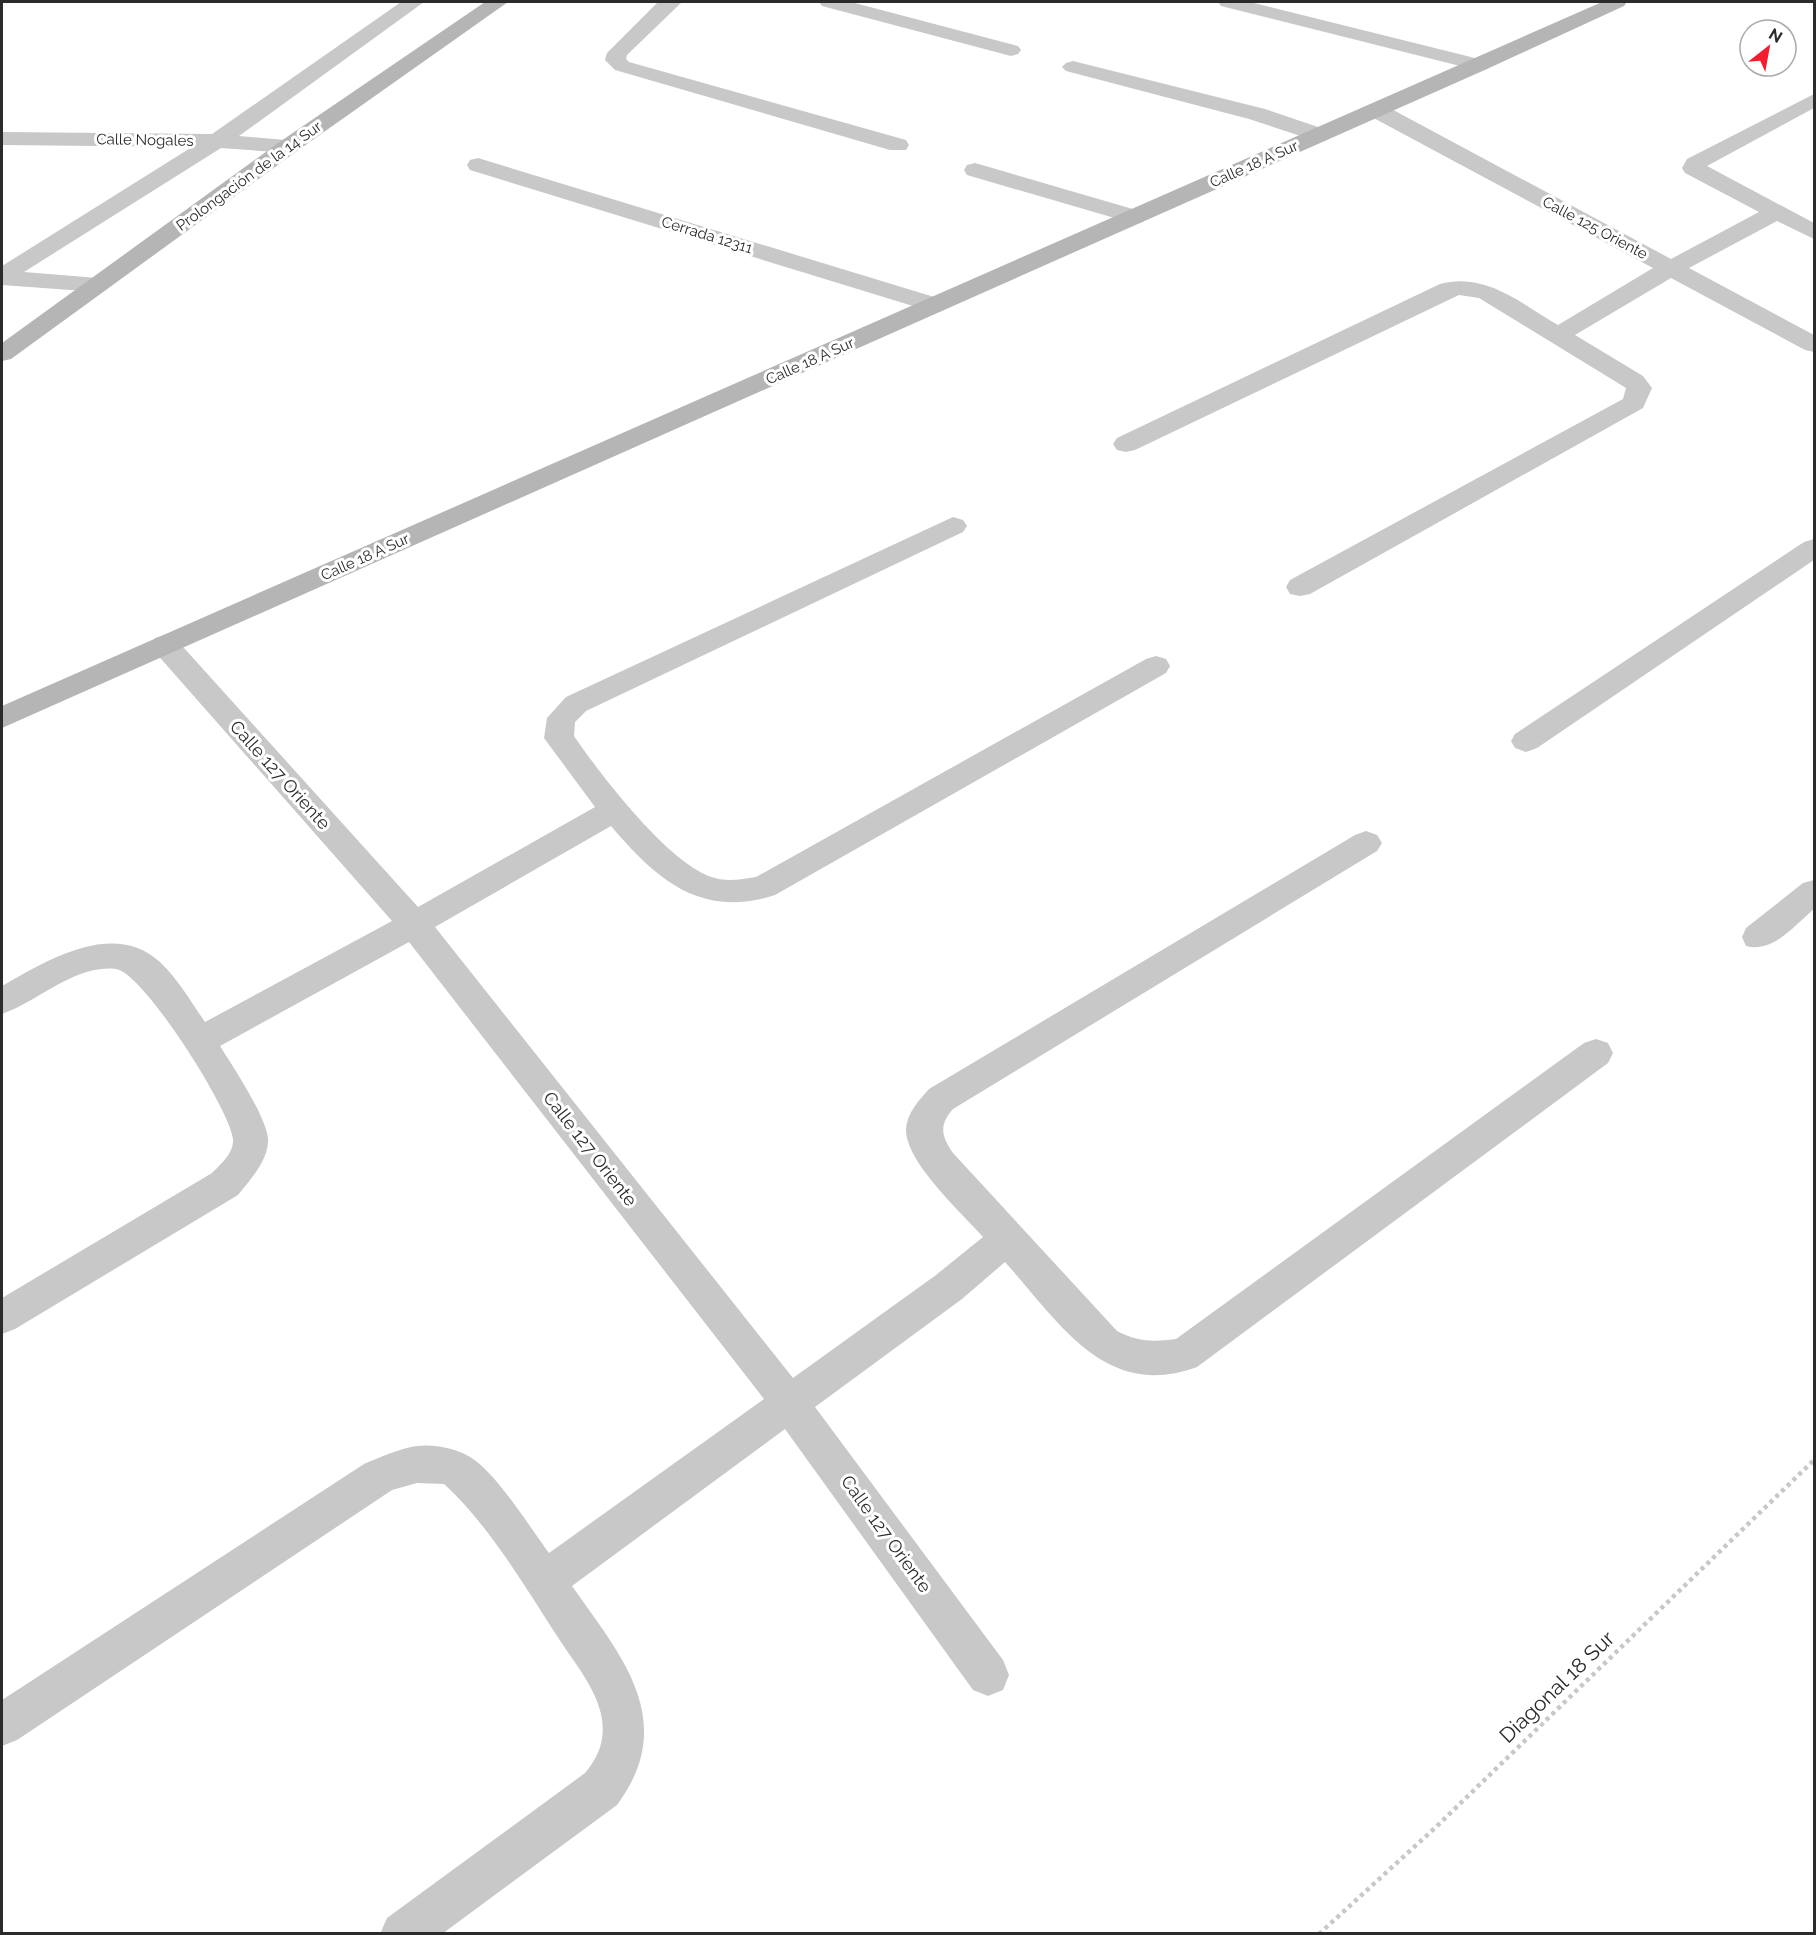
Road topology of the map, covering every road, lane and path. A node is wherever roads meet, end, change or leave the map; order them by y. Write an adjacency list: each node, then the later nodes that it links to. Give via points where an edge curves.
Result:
1 (414, 2): 14 (street)
2 (498, 2): 16 (street, Prolongación de la 14 Sur)
3 (829, 2): 7 (street)
4 (1228, 2): 8 (street)
5 (1617, 2): 8 (street, Calle 18 A Sur)
6 (661, 3): 15 (street, via 616,52 615,60 622,66)
7 (1011, 50)
8 (1480, 65): 11 (street, Calle 18 A Sur)
9 (1073, 67): 12 (street, via 1257,114)
10 (1815, 100): 19 (street, via 1693,168)
11 (1376, 110): 12 (street, Calle 18 A Sur); 22 (street, Calle 125 Oriente)
12 (1319, 135): 20 (street, Calle 18 A Sur)
13 (2, 138): 14 (street, Calle Nogales)
14 (217, 141): 16 (street, Calle Nogales); 23 (street)
15 (898, 145)
16 (289, 146): 24 (street, Prolongación de la 14 Sur)
17 (478, 165): 25 (street, Cerrada 12311)
18 (975, 170): 20 (street)
19 (1777, 212): 21 (street); 22 (street)
20 (1135, 217): 25 (street, Calle 18 A Sur)
21 (1815, 232)
22 (1671, 268): 26 (street); 27 (street, Calle 125 Oriente)
23 (2, 277): 24 (street)
24 (98, 285): 28 (street, Prolongación de la 14 Sur)
25 (935, 305): 33 (street, Calle 18 A Sur)
26 (1557, 336): 29 (street, via 1480,289 1448,289); 32 (street, via 1634,381 1639,388 1634,403)
27 (1815, 345)
28 (2, 354)
29 (1126, 444)
30 (953, 526): 37 (street, via 576,704 563,714 557,726 559,738)
31 (1815, 548): 36 (street)
32 (1300, 587)
33 (165, 645): 35 (street, Calle 18 A Sur); 40 (street, Calle 127 Oriente)
34 (1156, 666): 37 (street, via 764,887 737,894 704,888 677,874)
35 (2, 718)
36 (1526, 741)
37 (615, 810): 40 (street)
38 (1366, 843): 45 (street, via 941,1099 929,1113 924,1129 928,1146)
39 (1815, 892): 41 (street)
40 (414, 924): 43 (street); 47 (street, Calle 127 Oriente)
41 (1758, 937)
42 (2, 1000): 43 (street, via 90,958 123,958 150,972)
43 (200, 1041): 46 (street, via 246,1120 251,1138 247,1157 225,1184)
44 (1596, 1053): 45 (street, via 1184,1354 1155,1359 1129,1357 1104,1343)
45 (1006, 1240): 47 (street, via 949,1287)
46 (2, 1317)
47 (789, 1402): 49 (street); 50 (street, Calle 127 Oriente)
48 (1815, 1460): 53 (path, Diagonal 18 Sur, via 1436,1827)
49 (544, 1581): 51 (street, via 459,1470 432,1464 405,1465 368,1484); 52 (street, via 613,1687 622,1716 624,1743 618,1767 601,1789)
50 (988, 1675)
51 (2, 1725)
52 (403, 1934)
53 (1318, 1934)

